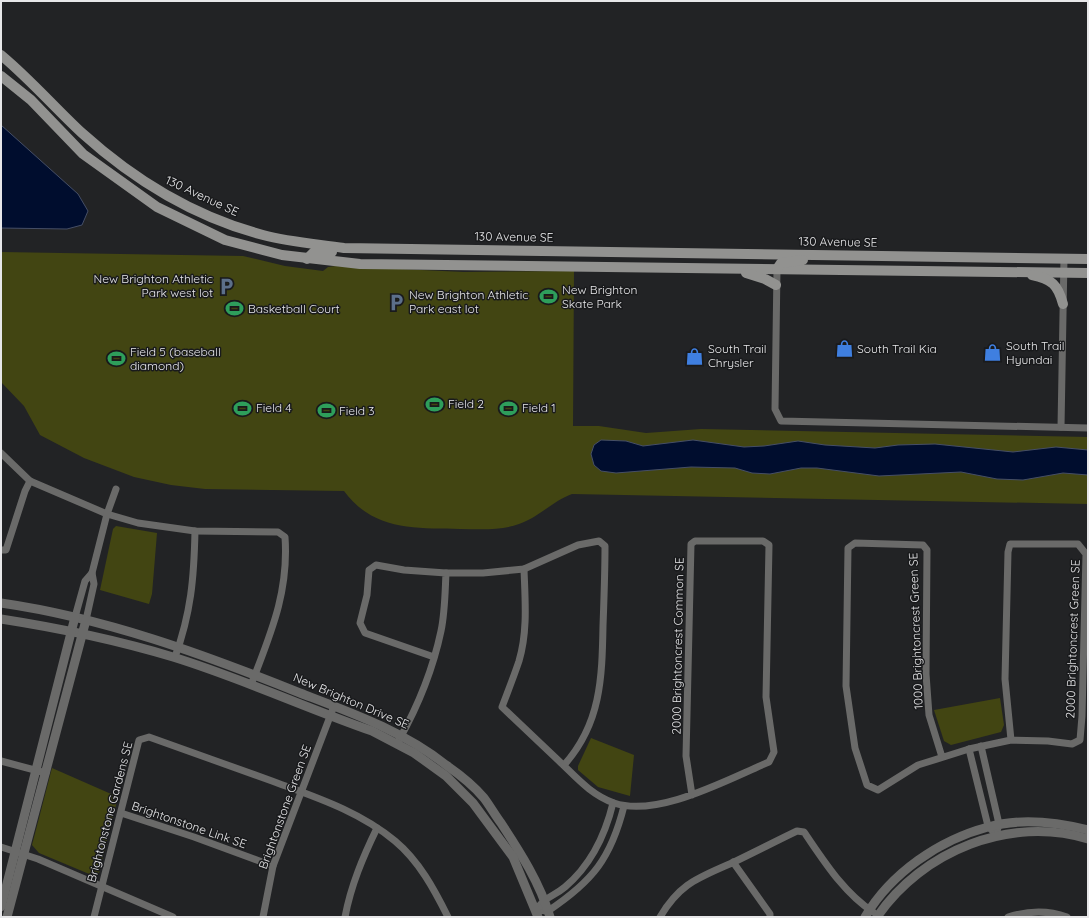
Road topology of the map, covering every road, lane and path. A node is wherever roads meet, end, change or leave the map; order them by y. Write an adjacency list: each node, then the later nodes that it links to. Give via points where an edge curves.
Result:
1 (1, 55): 3 (main road, 130 Avenue SE, via 82,133 116,162 153,188 214,218)
2 (1, 76): 8 (main road, via 31,100 83,154 157,207 226,240)
3 (283, 239): 4 (main road, 130 Avenue SE, via 344,248); 8 (main road, via 298,248)
4 (420, 249): 5 (main road, 130 Avenue SE); 8 (main road, via 384,254 322,251 314,252)
5 (744, 253): 6 (main road, 130 Avenue SE); 11 (main road, via 768,262)
6 (900, 256): 7 (main road, 130 Avenue SE); 11 (main road, via 792,261 781,263)
7 (1064, 258): 9 (main road, 130 Avenue SE); 13 (street)
8 (307, 259): 10 (main road, via 360,264)
9 (1088, 259)
10 (730, 268): 11 (main road); 15 (main road)
11 (777, 270): 12 (main road); 15 (street)
12 (1012, 272): 13 (main road); 16 (main road, via 1049,280 1060,291)
13 (1064, 272): 14 (main road); 16 (street)
14 (1088, 272)
15 (776, 285): 17 (street, via 775,409 781,421)
16 (1063, 304): 17 (street)
17 (1061, 427): 18 (street)
18 (1088, 428)
19 (1, 453): 20 (street)
20 (30, 481): 22 (street); 24 (street, via 6,550)
21 (116, 489): 22 (street)
22 (107, 514): 23 (street, via 138,523); 26 (street)
23 (195, 531): 34 (street, via 190,603); 37 (street, via 278,532 285,537 283,593 274,626)
24 (1, 550)
25 (524, 569): 27 (street); 47 (street, 2000 Brightoncrest Common SE, via 526,612 523,640 519,660 502,707); 47 (street, via 578,545 599,541 605,546 601,683 588,730)
26 (92, 573): 29 (street, via 85,581); 31 (street, via 94,584)
27 (446, 573): 36 (street, via 441,630); 36 (street, via 376,565 369,570 367,595 360,623 365,632)
28 (1, 603): 29 (street, New Brighton Drive SE)
29 (75, 617): 31 (street, New Brighton Drive SE); 32 (street)
30 (1, 619): 32 (street, New Brighton Drive SE)
31 (86, 620): 33 (street); 34 (street, New Brighton Drive SE)
32 (71, 632): 33 (street, New Brighton Drive SE); 48 (street)
33 (82, 634): 35 (street, New Brighton Drive SE); 49 (street)
34 (179, 647): 35 (street); 37 (street, New Brighton Drive SE)
35 (175, 657): 38 (street, New Brighton Drive SE)
36 (434, 657): 41 (street)
37 (255, 675): 38 (street); 39 (street, New Brighton Drive SE)
38 (251, 685): 40 (street, New Brighton Drive SE)
39 (334, 706): 40 (street, Brightonstone Green SE); 41 (street, New Brighton Drive SE, via 376,723)
40 (330, 716): 41 (street, New Brighton Drive SE); 50 (street, Brightonstone Green SE)
41 (400, 739): 66 (street, New Brighton Drive SE, via 447,765 484,798 528,865); 68 (street, New Brighton Drive SE, via 446,776 473,803 513,858)
42 (1011, 740): 42 (street, 2000 Brightoncrest Green SE, via 1072,744 1080,740 1086,554 1078,544 1010,544 1005,679); 43 (street, 2000 Brightoncrest Green SE)
43 (981, 746): 44 (street, 2000 Brightoncrest Green SE); 55 (street)
44 (969, 748): 45 (street, 1000 Brightoncrest Green SE); 56 (street)
45 (942, 757): 45 (street, 1000 Brightoncrest Green SE, via 918,765 878,790 867,785 855,748 846,686 848,548 855,543 923,545 927,550 926,674 929,716)
46 (1, 761): 48 (street)
47 (564, 765): 52 (street, 2000 Brightoncrest Common SE, via 578,781)
48 (36, 770): 49 (street); 62 (street)
49 (46, 773): 62 (street)
50 (302, 792): 54 (street, Brightonstone Gardens SE, via 149,736 139,740); 57 (street, via 335,804); 64 (street, Brightonstone Green SE)
51 (692, 794): 51 (street, 2000 Brightoncrest Common SE, via 769,762 774,752 766,697 769,545 763,541 695,541 691,544 686,756); 53 (street, 2000 Brightoncrest Common SE, via 653,805)
52 (613, 803): 53 (street, 2000 Brightoncrest Common SE); 66 (street, via 599,846 583,869 562,890)
53 (624, 806): 70 (street, via 618,832 609,852 579,889)
54 (121, 812): 64 (street, Brightonstone Link SE); 65 (street, Brightonstone Gardens SE)
55 (999, 824): 56 (street); 58 (street, via 1041,822); 59 (street)
56 (988, 826): 59 (street); 69 (street, via 954,839 925,856 896,878)
57 (377, 828): 76 (street, via 349,894); 77 (street, via 396,841 419,866 435,889)
58 (1088, 830)
59 (996, 836): 60 (street, via 1041,832); 71 (street, via 964,846 931,864 902,886)
60 (1088, 839)
61 (1, 847): 62 (street)
62 (20, 853): 65 (street); 67 (street); 72 (street)
63 (733, 862): 69 (street, via 797,830 804,832 841,884); 78 (street, via 698,877 683,888 666,906); 79 (street)
64 (273, 866): 75 (street, Brightonstone Green SE)
65 (101, 887): 73 (street, Brightonstone Gardens SE); 74 (street)
66 (543, 900): 68 (street); 70 (street, New Brighton Drive SE)
67 (1, 907)
68 (537, 913): 70 (street)
69 (867, 913): 71 (street)
70 (549, 914)
71 (877, 916)
72 (7, 917)
73 (94, 917)
74 (173, 917)
75 (262, 917)
76 (345, 917)
77 (448, 917)
78 (660, 917)
79 (770, 917)
80 (1008, 917): 81 (street, via 1042,912)
81 (1067, 917)

